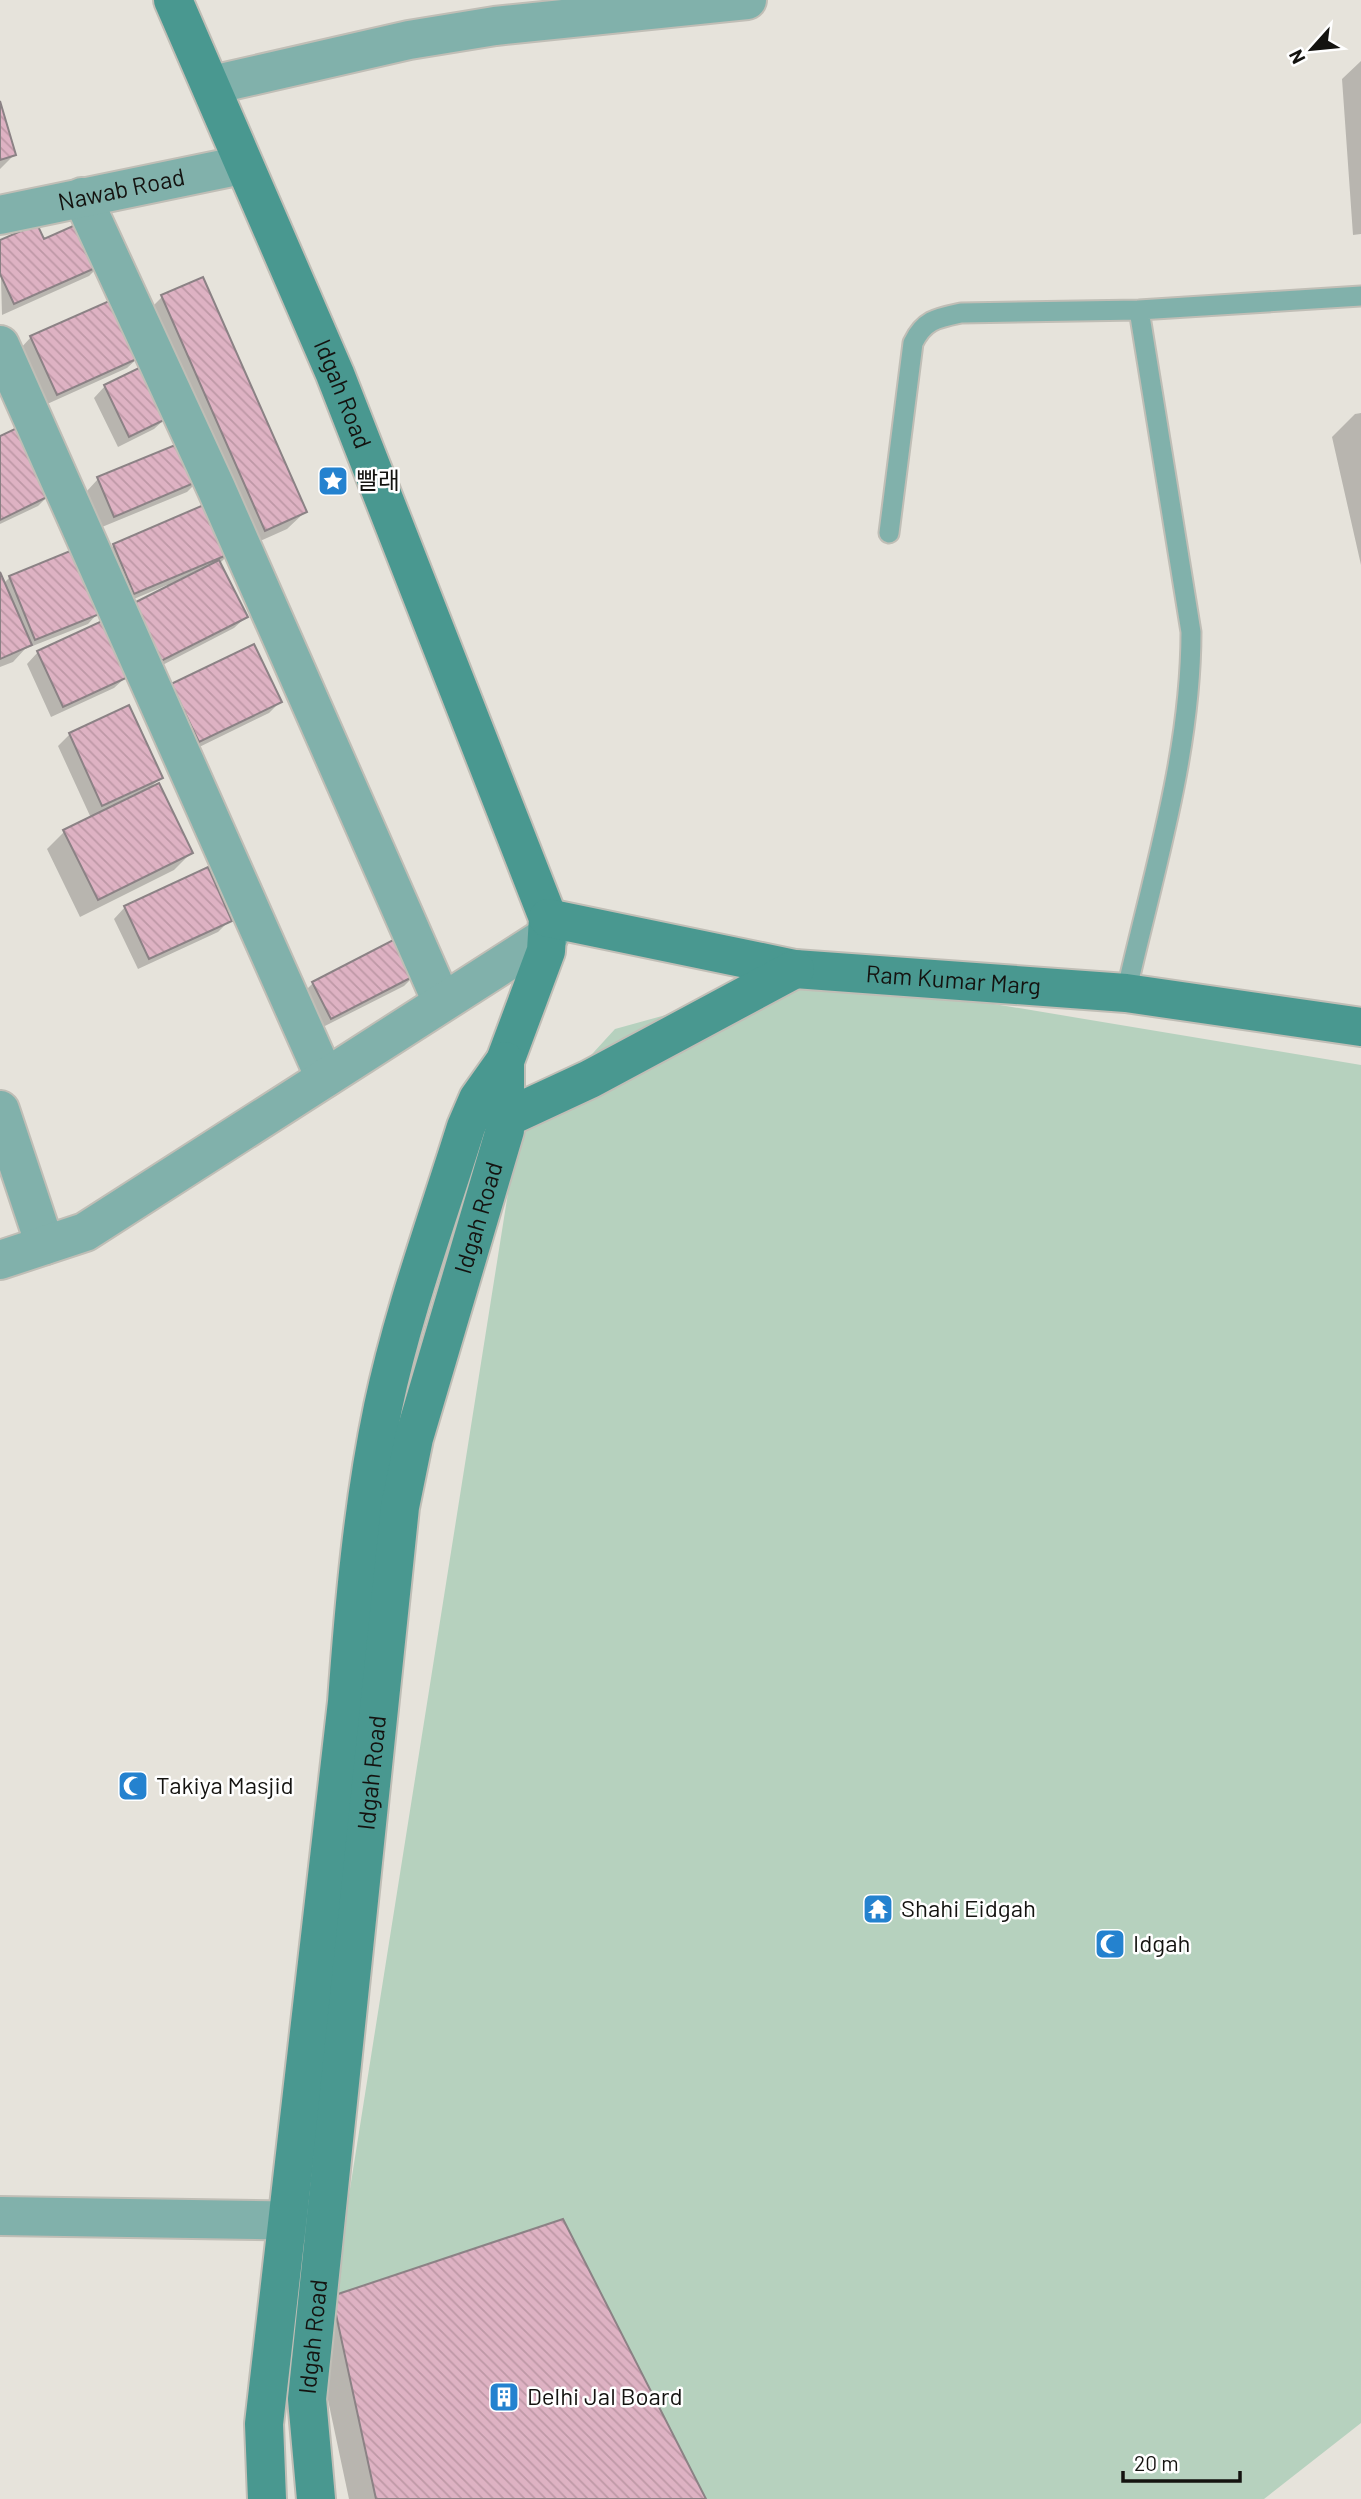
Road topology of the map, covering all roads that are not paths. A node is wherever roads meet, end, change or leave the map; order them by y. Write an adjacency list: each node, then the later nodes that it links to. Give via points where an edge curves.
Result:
1 (173, 0): 3 (street, Idgah Road)
2 (747, 0): 3 (street, via 495,26 409,40)
3 (212, 85): 4 (street, Idgah Road)
4 (242, 165): 5 (street, Nawab Road); 11 (street, Idgah Road, via 335,374)
5 (82, 197): 6 (street, Nawab Road); 14 (street, via 216,488)
6 (0, 215)
7 (1361, 296): 8 (lane)
8 (1139, 310): 10 (lane, via 961,313 921,327 913,343); 13 (lane, via 1191,632 1191,676 1184,744)
9 (0, 345): 17 (street)
10 (889, 533)
11 (548, 934): 12 (street, Ram Kumar Marg); 14 (street); 16 (street)
12 (795, 969): 13 (street, Ram Kumar Marg); 19 (street, via 590,1079)
13 (1126, 993): 15 (street, Ram Kumar Marg)
14 (442, 1002): 17 (street)
15 (1361, 1027)
16 (505, 1060): 19 (street, Idgah Road); 23 (street, via 478,1099 466,1127 383,1408 354,1612)
17 (324, 1078): 20 (street, via 85,1232)
18 (0, 1110): 20 (street)
19 (506, 1118): 23 (street, Idgah Road, via 414,1438 400,1507)
20 (45, 1245): 21 (street)
21 (0, 1260)
22 (0, 2216): 23 (street)
23 (307, 2220): 24 (street, via 264,2424); 25 (street, Idgah Road, via 307,2399)
24 (267, 2499)
25 (316, 2499)

